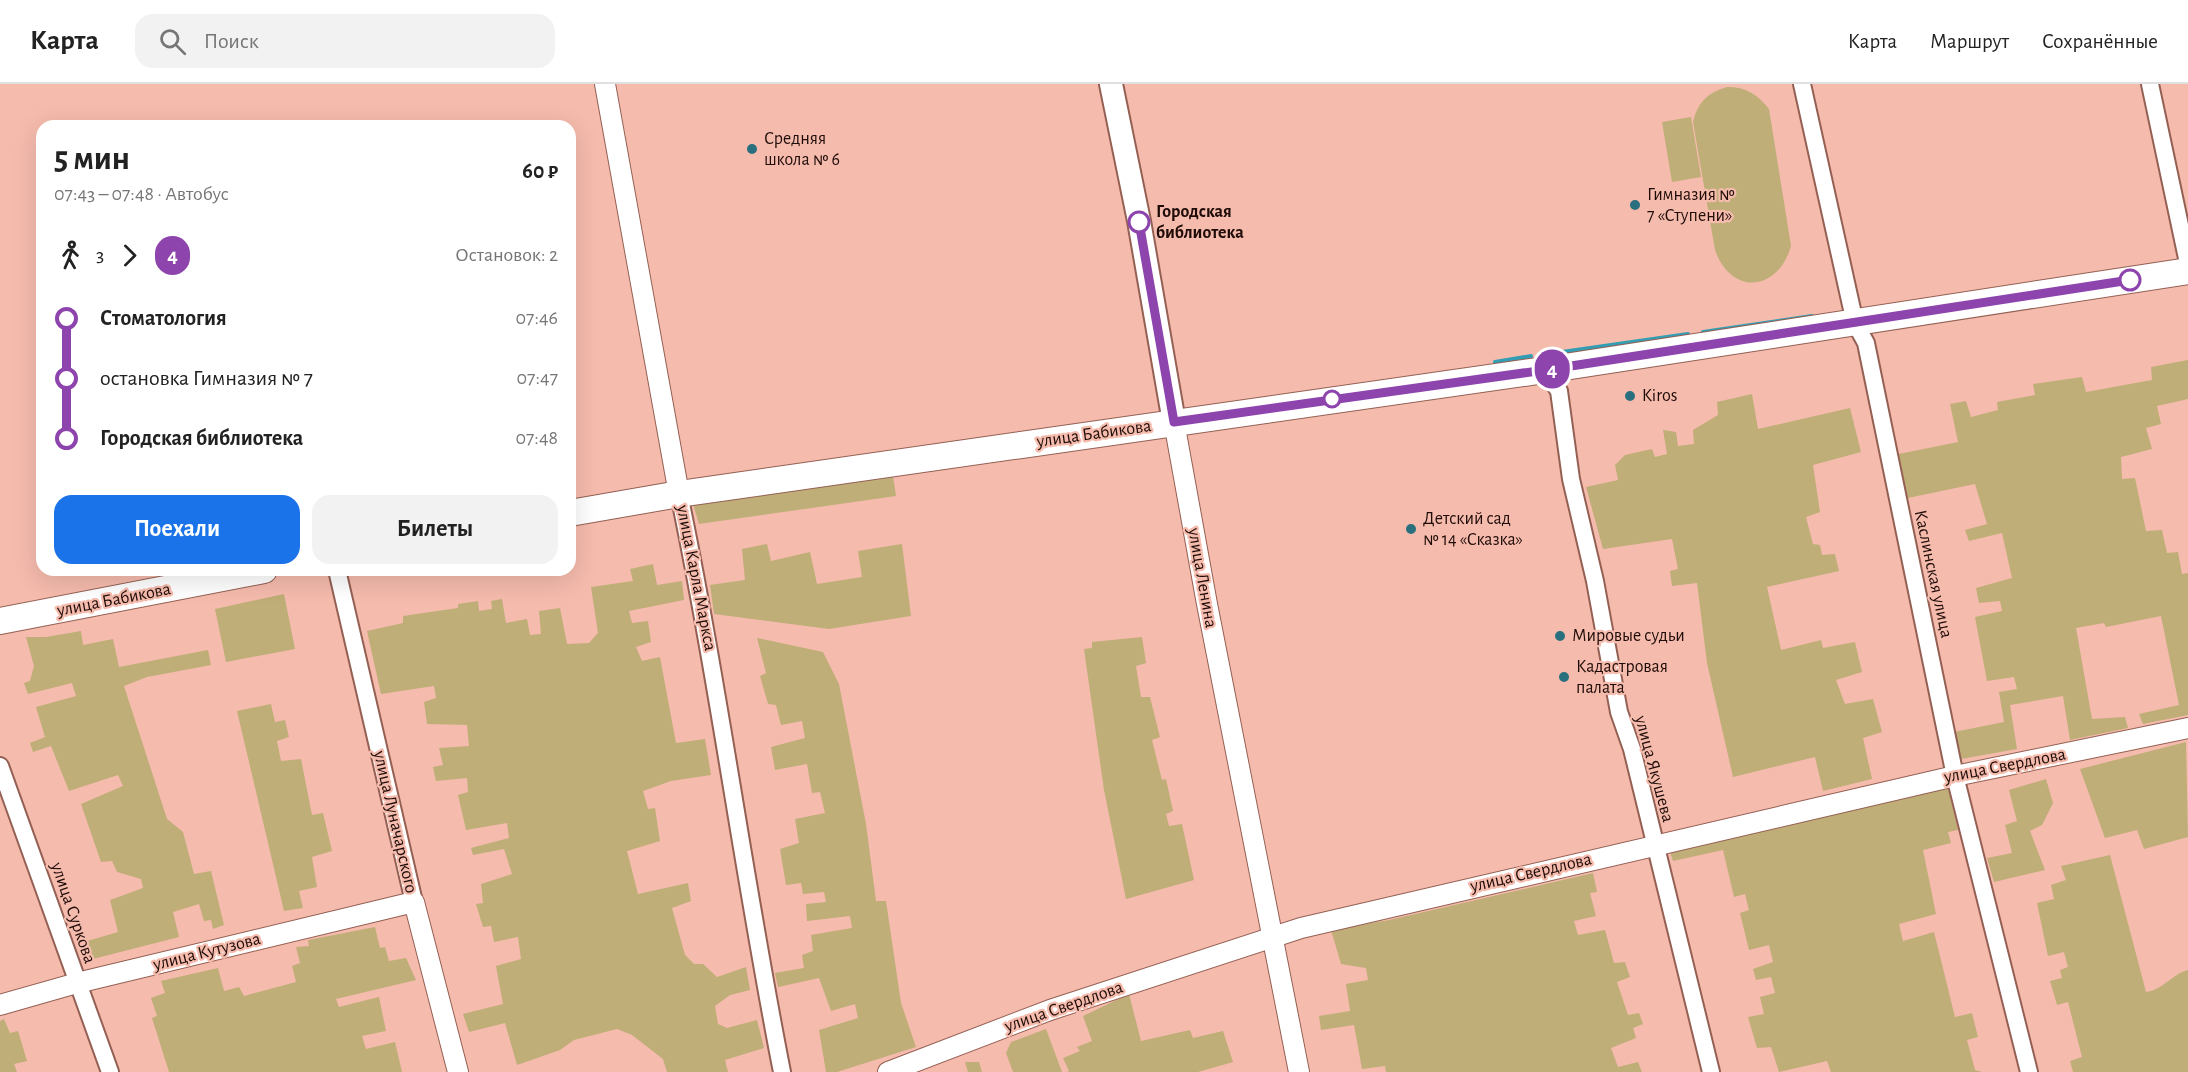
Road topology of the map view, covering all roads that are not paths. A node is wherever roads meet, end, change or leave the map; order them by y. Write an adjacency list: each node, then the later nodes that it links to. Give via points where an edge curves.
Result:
1 (605, 84): 10 (street, улица Карла Маркса)
2 (1111, 84): 9 (main road, улица Ленина)
3 (1802, 84): 7 (street, Каслинская улица)
4 (2150, 84): 5 (street)
5 (2188, 262)
6 (2188, 271): 7 (main road, улица Бабикова)
7 (1855, 323): 8 (main road, улица Бабикова); 17 (street, Каслинская улица, via 1866,343)
8 (1545, 370): 9 (main road, улица Бабикова); 18 (street, улица Якушева, via 1559,391 1571,479 1619,712 1632,749)
9 (1174, 422): 10 (main road, улица Бабикова); 20 (street, улица Ленина)
10 (679, 494): 11 (main road, улица Бабикова); 25 (street, улица Карла Маркса, via 706,622 759,954)
11 (576, 512)
12 (233, 576): 14 (main road, улица Бабикова)
13 (338, 576): 19 (street, улица Луначарского)
14 (0, 621)
15 (2188, 728): 17 (street, улица Свердлова)
16 (0, 766): 21 (street, улица Суркова)
17 (1955, 776): 18 (street, улица Свердлова); 29 (street, Каслинская улица)
18 (1654, 845): 20 (street, улица Свердлова); 28 (street, улица Якушева)
19 (414, 902): 21 (street, улица Кутузова); 24 (street, улица Луначарского)
20 (1272, 936): 26 (street, улица Свердлова, via 1050,1010); 27 (street, улица Ленина)
21 (77, 983): 22 (street, улица Кутузова); 23 (street, улица Суркова)
22 (0, 1005)
23 (110, 1072)
24 (458, 1072)
25 (782, 1072)
26 (888, 1072)
27 (1299, 1072)
28 (1711, 1072)
29 (2029, 1072)

